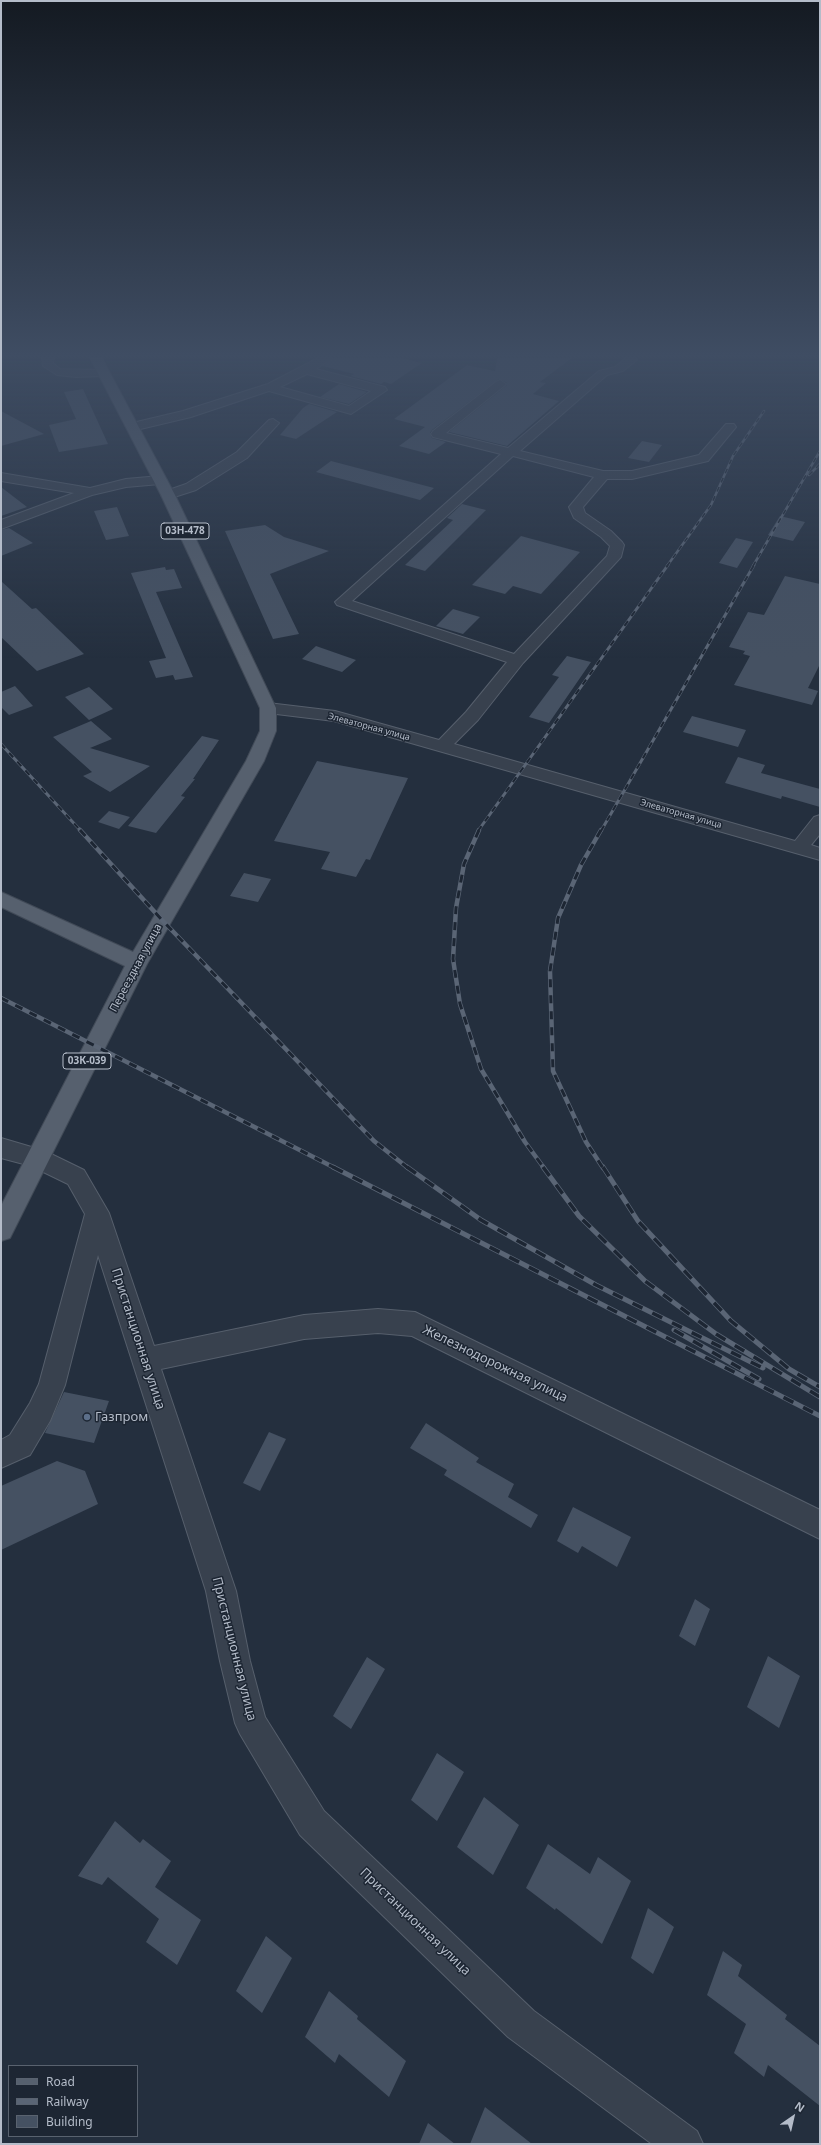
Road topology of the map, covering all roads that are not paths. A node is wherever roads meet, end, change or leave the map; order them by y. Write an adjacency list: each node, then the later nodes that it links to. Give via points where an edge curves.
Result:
1 (148, 458): 8 (main road, 03Н-478)
2 (237, 458): 10 (street, via 191,487)
3 (503, 458): 12 (street, via 342,602)
4 (531, 458): 6 (street)
5 (704, 458): 6 (street, via 632,475)
6 (603, 475): 12 (street, via 576,506 578,515 606,534 617,545 614,557)
7 (1, 477): 9 (street)
8 (160, 480): 9 (street, via 126,483); 10 (main road, 03Н-478)
9 (88, 492): 11 (street)
10 (168, 495): 13 (main road, 03Н-478)
11 (1, 525)
12 (517, 660): 14 (street, via 472,716)
13 (268, 708): 14 (street, Элеваторная улица, via 335,716); 19 (main road, Переездная улица / 03Н-478, via 268,731 255,761)
14 (442, 747): 16 (street, Элеваторная улица)
15 (820, 821): 16 (street)
16 (799, 848): 17 (street, Элеваторная улица)
17 (820, 854)
18 (1, 898): 19 (main road)
19 (137, 963): 21 (main road, Переездная улица / 03К-039)
20 (1, 1148): 21 (street, Пристанционная улица)
21 (37, 1158): 22 (street, Пристанционная улица, via 76,1177); 23 (main road, Переездная улица / 03К-039)
22 (96, 1213): 24 (street, Пристанционная улица); 25 (street, via 52,1385 40,1412 20,1445)
23 (1, 1230)
24 (145, 1360): 26 (street, Железнодорожная улица, via 304,1327 378,1321 415,1324); 27 (street, Пристанционная улица, via 221,1591 251,1723 312,1823 521,2024)
25 (1, 1454)
26 (820, 1525)
27 (684, 2144)

